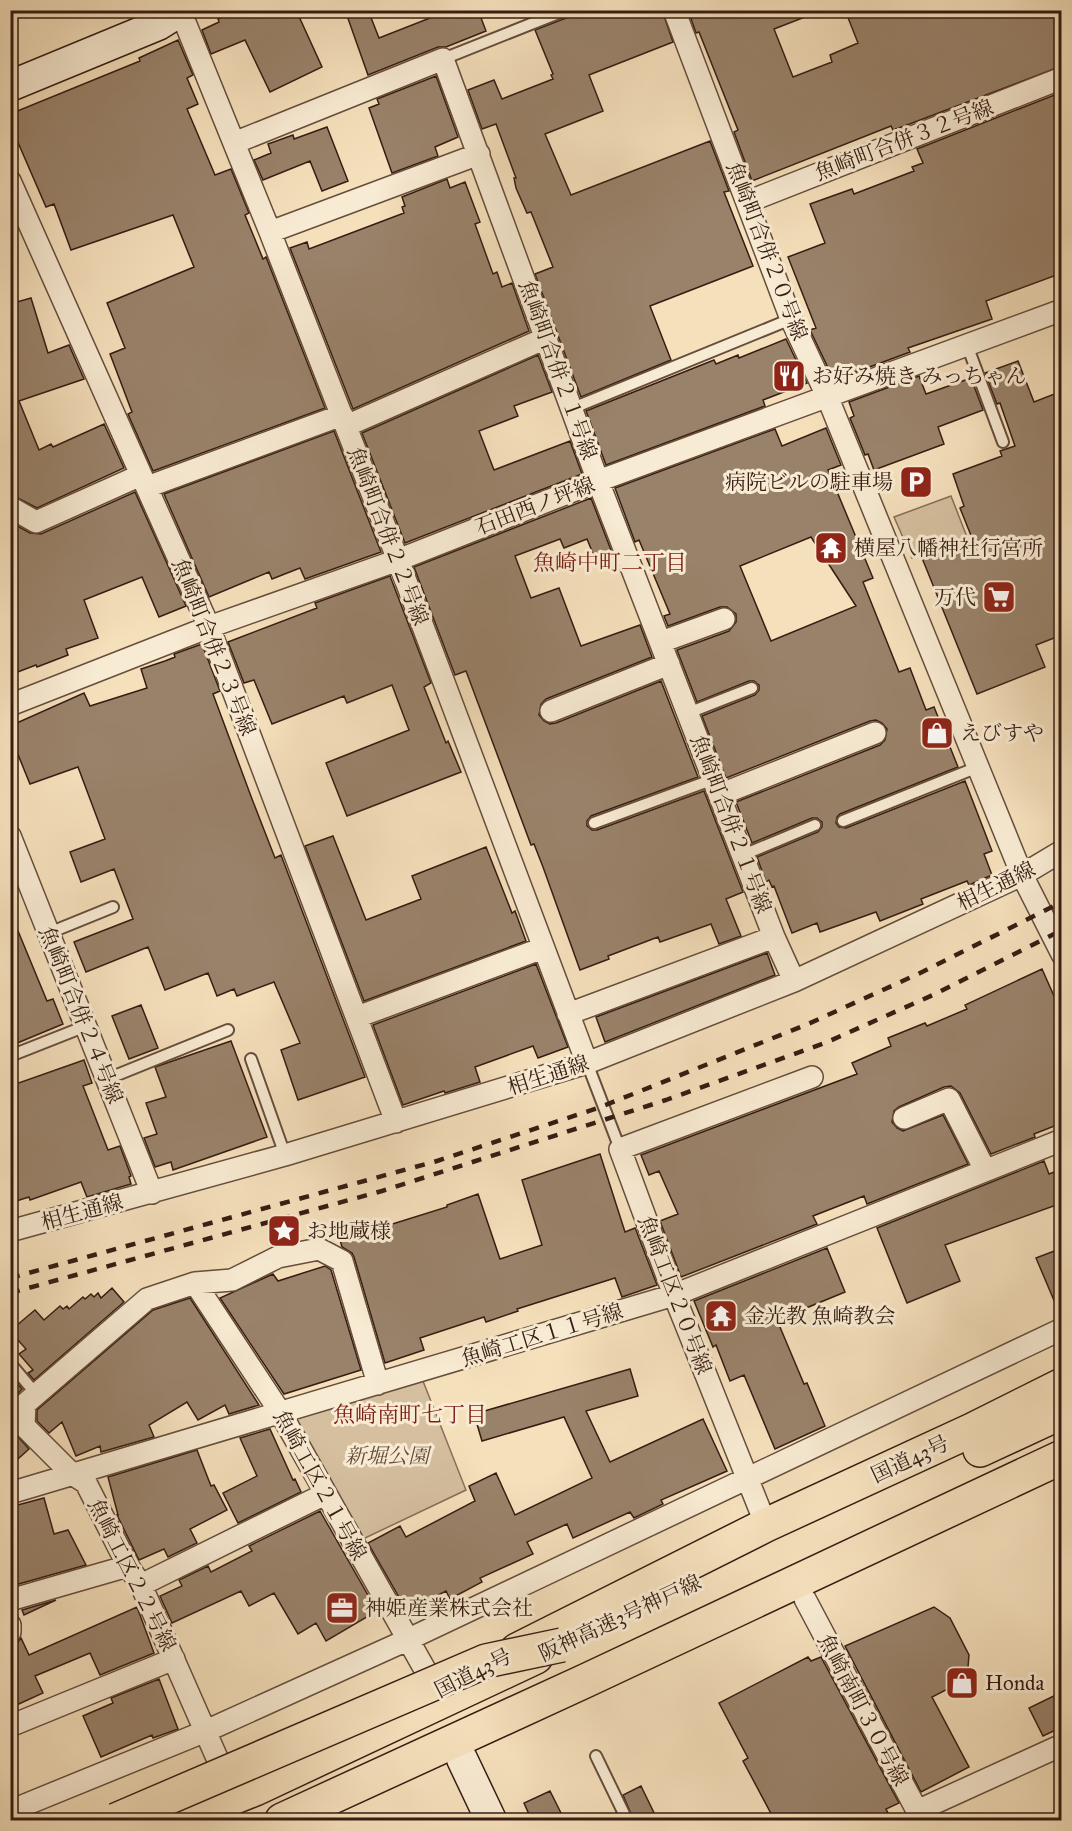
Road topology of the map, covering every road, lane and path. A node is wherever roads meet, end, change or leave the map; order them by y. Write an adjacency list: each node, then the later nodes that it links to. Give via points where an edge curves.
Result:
1 (566, 10): 4 (lane)
2 (674, 10): 10 (street, 魚崎町合併２０号線)
3 (181, 11): 6 (street, via 158,25); 7 (street, 魚崎町合併２２号線)
4 (443, 59): 7 (street); 8 (street, 魚崎町合併２１号線)
5 (1062, 78): 10 (street, 魚崎町合併３２号線)
6 (10, 86)
7 (234, 143): 11 (street, 魚崎町合併２２号線)
8 (479, 154): 11 (street); 14 (street, 魚崎町合併２１号線)
9 (10, 181): 20 (street, 魚崎町合併２３号線)
10 (747, 202): 13 (street, 魚崎町合併２０号線)
11 (270, 232): 18 (street, 魚崎町合併２２号線)
12 (1062, 310): 15 (street, 石田西ノ坪線)
13 (791, 319): 16 (street, 魚崎町合併２０号線); 17 (lane)
14 (546, 338): 17 (street, 魚崎町合併２１号線); 18 (street)
15 (967, 345): 16 (street, 石田西ノ坪線); 19 (lane)
16 (827, 396): 21 (street, 石田西ノ坪線); 33 (street, 魚崎町合併２０号線)
17 (573, 408): 21 (street, 魚崎町合併２１号線)
18 (344, 421): 20 (street); 23 (street, 魚崎町合併２２号線)
19 (1003, 442)
20 (144, 481): 22 (street, via 36,522); 25 (street, 魚崎町合併２３号線)
21 (598, 481): 23 (street, 石田西ノ坪線); 26 (street, 魚崎町合併２１号線)
22 (10, 507)
23 (398, 560): 25 (street, 石田西ノ坪線); 45 (street, 魚崎町合併２２号線)
24 (724, 619): 26 (street)
25 (210, 627): 29 (street, 石田西ノ坪線); 49 (street, 魚崎町合併２３号線)
26 (661, 642): 27 (street, 魚崎町合併２１号線)
27 (669, 664): 30 (street); 31 (street, 魚崎町合併２１号線)
28 (752, 688): 31 (lane)
29 (10, 705)
30 (551, 711)
31 (688, 713): 34 (street, 魚崎町合併２１号線)
32 (875, 733): 34 (street)
33 (978, 767): 35 (lane); 41 (street, 魚崎町合併２０号線)
34 (717, 787): 36 (lane); 40 (street, 魚崎町合併２１号線)
35 (843, 821)
36 (594, 823)
37 (815, 825): 40 (lane)
38 (10, 836): 43 (street, 魚崎町合併２４号線)
39 (1062, 851): 41 (street, 相生通線)
40 (743, 855): 44 (street, 魚崎町合併２１号線)
41 (1022, 875): 46 (street, 魚崎町合併２０号線); 47 (street, 相生通線)
42 (113, 907): 43 (lane)
43 (49, 933): 50 (street, 魚崎町合併２４号線)
44 (774, 937): 47 (street, 魚崎町合併２１号線); 48 (street)
45 (543, 948): 48 (street, 魚崎町合併２２号線); 49 (street)
46 (1062, 954)
47 (794, 981): 54 (street, 相生通線)
48 (568, 1014): 54 (street, 魚崎町合併２２号線)
49 (357, 1017): 58 (street, 魚崎町合併２３号線)
50 (86, 1026): 52 (lane); 56 (street, 魚崎町合併２４号線)
51 (228, 1030): 56 (lane)
52 (10, 1056)
53 (251, 1059): 61 (lane)
54 (587, 1063): 58 (street, 相生通線); 60 (lane, 魚崎工区２０号線)
55 (812, 1077): 60 (street)
56 (107, 1079): 63 (street, 魚崎町合併２４号線)
57 (904, 1118): 62 (street, via 949,1099)
58 (396, 1122): 61 (street, 相生通線)
59 (1062, 1140): 62 (street, 魚崎工区１１号線)
60 (620, 1149): 66 (street, 魚崎工区２０号線)
61 (285, 1155): 63 (street, 相生通線)
62 (985, 1170): 66 (street, 魚崎工区１１号線)
63 (152, 1193): 64 (street, 相生通線)
64 (10, 1231)
65 (195, 1283): 69 (street, via 232,1280 278,1257 319,1249 342,1261); 71 (street, via 147,1299); 72 (street, 魚崎工区２１号線)
66 (674, 1295): 69 (street, 魚崎工区１１号線); 77 (street, 魚崎工区２０号線)
67 (1062, 1329): 77 (street)
68 (10, 1363): 71 (lane)
69 (378, 1384): 72 (street, 魚崎工区１１号線)
70 (1062, 1385): 80 (highway, 国道43号)
71 (36, 1394): 75 (street, 魚崎工区２２号線, via 25,1404 24,1426)
72 (280, 1412): 75 (street, 魚崎工区１１号線); 79 (street, 魚崎工区２１号線)
73 (1062, 1412): 88 (highway, 阪神高速3号神戸線)
74 (1062, 1457): 102 (highway, 阪神高速3号神戸線)
75 (72, 1474): 78 (street, 魚崎工区１１号線); 81 (street, 魚崎工区２２号線, via 86,1483)
76 (1062, 1477): 83 (highway)
77 (748, 1479): 80 (street, 魚崎工区２０号線); 87 (street)
78 (10, 1492)
79 (325, 1494): 82 (street); 87 (street, 魚崎工区２１号線)
80 (766, 1525): 90 (highway, 国道43号)
81 (128, 1566): 82 (street, 魚崎工区２２号線); 84 (street)
82 (141, 1585): 89 (street, 魚崎工区２２号線)
83 (805, 1599): 95 (highway); 98 (street, 魚崎南町３０号線)
84 (10, 1600)
85 (10, 1625): 86 (street)
86 (10, 1632)
87 (407, 1640): 90 (street, 魚崎工区２１号線); 92 (street)
88 (562, 1645): 99 (highway, bridge, via 486,1661); 101 (highway, 阪神高速3号神戸線, bridge, via 255,1789)
89 (174, 1659): 91 (street); 92 (street, 魚崎工区２２号線)
90 (437, 1691): 96 (highway, 国道43号, via 381,1720)
91 (10, 1726)
92 (206, 1731): 96 (street, 魚崎工区２２号線); 97 (street)
93 (1062, 1745): 98 (street)
94 (596, 1756): 105 (lane)
95 (462, 1759): 103 (highway); 104 (street)
96 (228, 1783): 100 (highway, 国道43号)
97 (10, 1811)
98 (919, 1816)
99 (116, 1821)
100 (138, 1821)
101 (177, 1821)
102 (282, 1821)
103 (330, 1821)
104 (491, 1821)
105 (627, 1821)

